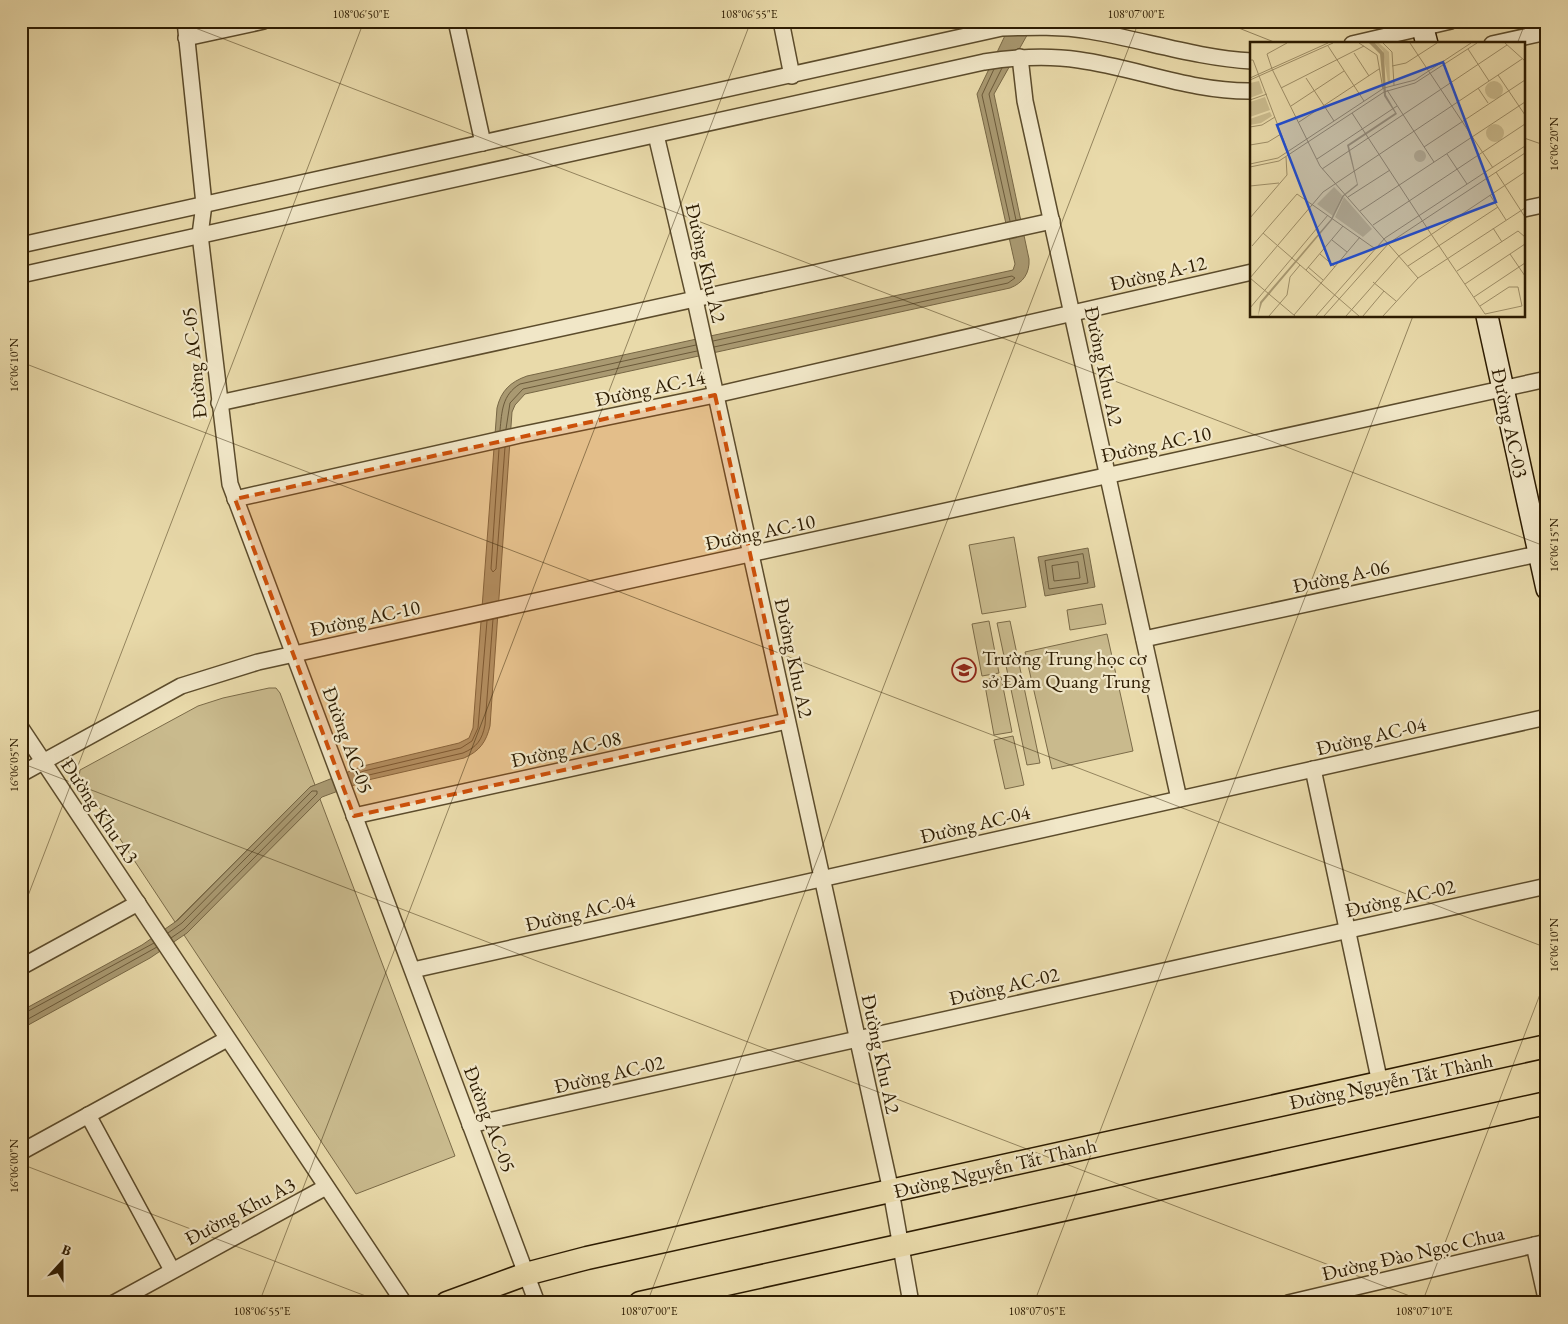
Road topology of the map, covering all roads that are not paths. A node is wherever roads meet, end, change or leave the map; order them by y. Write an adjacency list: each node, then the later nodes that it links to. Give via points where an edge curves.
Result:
1 (185, 21): 10 (street, Đường AC-05)
2 (264, 21): 10 (street)
3 (456, 21): 18 (street)
4 (781, 21): 15 (street)
5 (1451, 21): 8 (street)
6 (987, 26): 7 (street); 15 (street)
7 (1090, 26): 14 (street, via 1205,56)
8 (1424, 31): 11 (street)
9 (1547, 32): 12 (street)
10 (186, 38): 19 (street, Đường AC-05)
11 (1363, 42)
12 (1501, 42)
13 (1020, 57): 16 (street, via 1080,60 1218,90); 17 (street, via 984,62); 22 (street, Đường Khu A2, via 1025,101)
14 (1250, 61)
15 (792, 76): 18 (street)
16 (1250, 91)
17 (656, 135): 23 (street); 27 (street, Đường Khu A2)
18 (483, 143): 19 (street)
19 (204, 204): 23 (street, Đường AC-05); 24 (street)
20 (1547, 204): 21 (street)
21 (1526, 209)
22 (1052, 221): 27 (street); 28 (street, Đường Khu A2)
23 (200, 235): 26 (street); 33 (street, Đường AC-05)
24 (21, 245)
25 (1250, 272): 28 (street, Đường A-12)
26 (21, 275)
27 (695, 300): 32 (street, Đường Khu A2); 33 (street)
28 (1072, 313): 32 (street, Đường AC-14); 34 (street, Đường Khu A2)
29 (1487, 318): 31 (street, Đường AC-03)
30 (1547, 379): 31 (street, Đường AC-10)
31 (1503, 388): 34 (street, Đường AC-10); 36 (street, Đường AC-03)
32 (715, 395): 35 (street, Đường AC-14); 37 (street, Đường Khu A2)
33 (219, 403): 35 (street, Đường AC-05, via 227,470)
34 (1106, 476): 37 (street, Đường AC-10); 39 (street, Đường Khu A2)
35 (235, 499): 40 (street, Đường AC-05)
36 (1543, 553): 38 (street, Đường AC-03); 39 (street, Đường A-06)
37 (750, 555): 40 (street, Đường AC-10); 42 (street, Đường Khu A2)
38 (1547, 589)
39 (1144, 639): 47 (street, Đường Khu A2)
40 (294, 653): 44 (street, Đường AC-10, via 182,686); 48 (street, Đường AC-05)
41 (1547, 717): 45 (street, Đường AC-04)
42 (787, 721): 48 (street, Đường AC-08); 49 (street, Đường Khu A2)
43 (21, 728): 44 (street)
44 (44, 762): 46 (street, Đường Khu A3); 51 (street, Đường Khu A3)
45 (1313, 769): 47 (street, Đường AC-04); 52 (street)
46 (21, 774)
47 (1179, 800): 49 (street, Đường AC-04)
48 (354, 816): 54 (street, Đường AC-05)
49 (822, 879): 54 (street, Đường AC-04); 56 (street, Đường Khu A2)
50 (1547, 886): 52 (street, Đường AC-02)
51 (138, 903): 53 (street); 55 (street, Đường Khu A3)
52 (1347, 930): 56 (street, Đường AC-02); 58 (street)
53 (21, 967)
54 (413, 970): 61 (street, Đường AC-05)
55 (227, 1039): 60 (street); 63 (street, Đường Khu A3)
56 (857, 1039): 61 (street, Đường AC-02); 64 (street, Đường Khu A2)
57 (1547, 1046): 58 (main road, Đường Nguyễn Tất Thành)
58 (1380, 1083): 64 (main road, Đường Nguyễn Tất Thành)
59 (1547, 1103): 66 (main road)
60 (88, 1116): 62 (street); 67 (street, Đường Khu A3)
61 (470, 1125): 68 (street, Đường AC-05)
62 (21, 1152)
63 (326, 1188): 67 (street, Đường Khu A3); 70 (street, Đường Khu A3)
64 (891, 1191): 66 (street, Đường Khu A2); 68 (main road, Đường Nguyễn Tất Thành)
65 (1540, 1244): 75 (street, Đường Đào Ngọc Chua); 76 (street)
66 (902, 1246): 73 (main road); 74 (street, Đường Khu A2)
67 (172, 1270): 69 (street, Đường Khu A3)
68 (526, 1274): 71 (main road, Đường Nguyễn Tất Thành); 72 (street, Đường AC-05)
69 (114, 1303)
70 (404, 1303)
71 (447, 1303)
72 (537, 1303)
73 (640, 1303)
74 (911, 1303)
75 (1288, 1303)
76 (1547, 1303)

